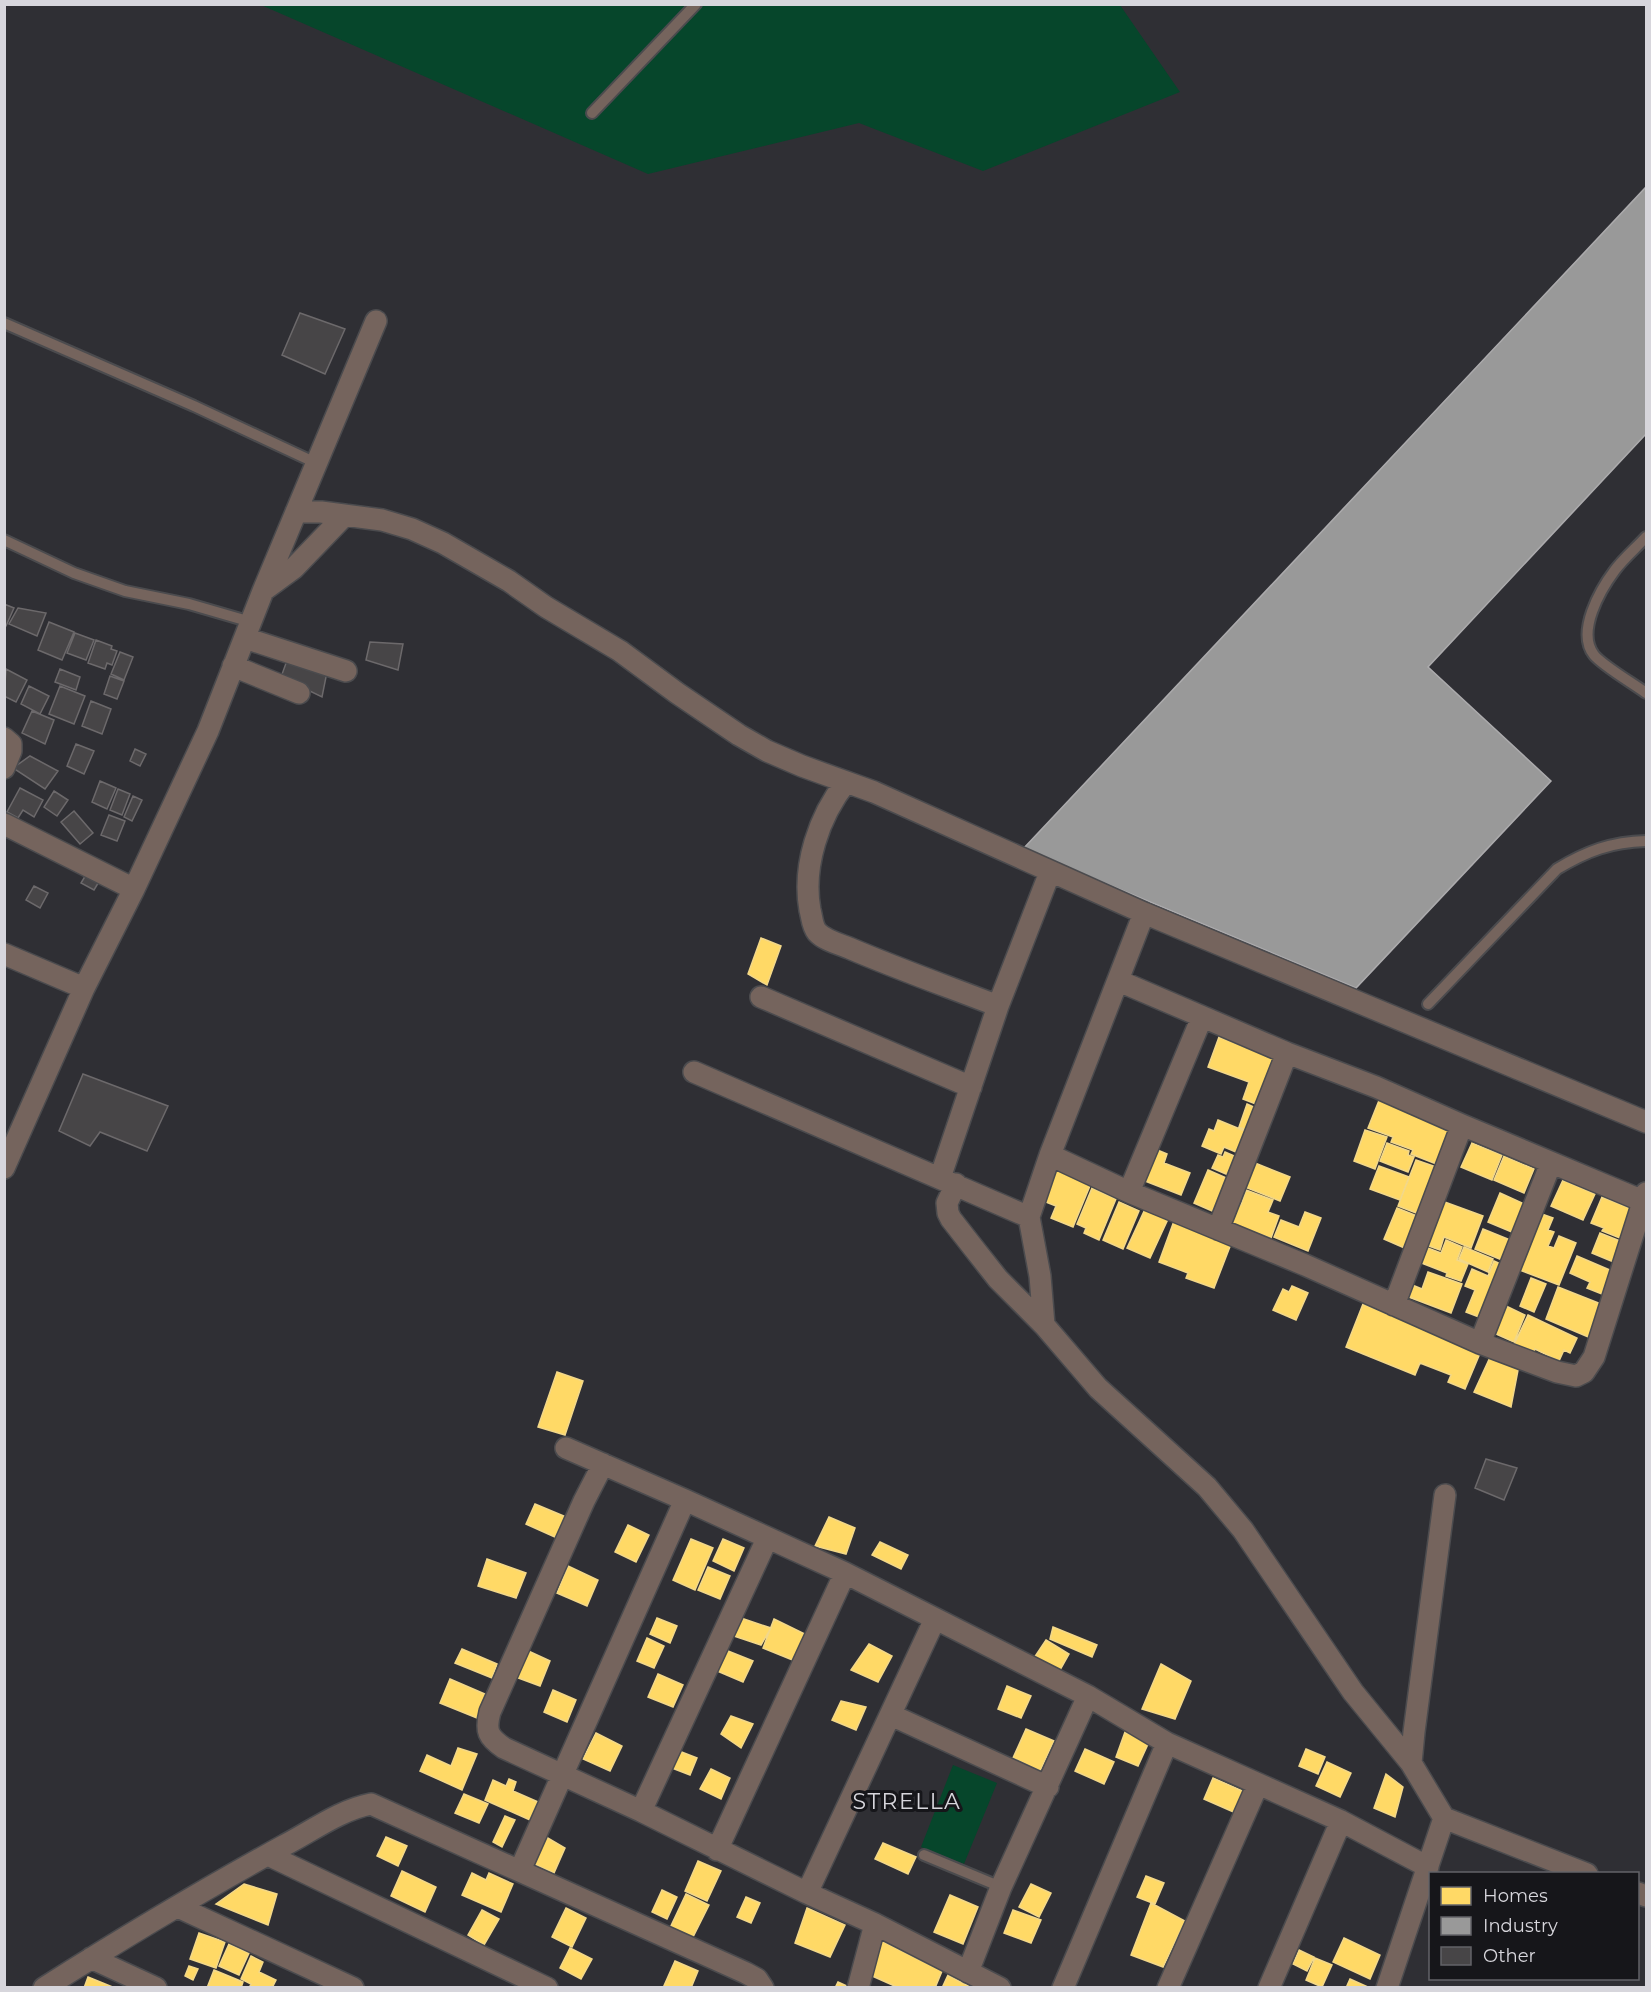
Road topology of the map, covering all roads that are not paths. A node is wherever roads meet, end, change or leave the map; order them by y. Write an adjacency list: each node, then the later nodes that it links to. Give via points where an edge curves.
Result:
1 (696, 4): 2 (lane)
2 (592, 113)
3 (376, 321): 5 (street)
4 (4, 323): 5 (lane)
5 (316, 463): 6 (street)
6 (296, 512): 7 (street); 10 (street)
7 (345, 515): 10 (street, via 294,568); 18 (street, via 382,520 442,543 620,651 739,735 767,751)
8 (1647, 537): 15 (lane, via 1605,585 1587,634 1595,656)
9 (4, 540): 11 (lane, via 74,573 125,591 189,604)
10 (263, 591): 11 (street)
11 (248, 630): 12 (street); 13 (street)
12 (233, 666): 14 (street); 22 (street, via 208,731)
13 (346, 672)
14 (299, 693)
15 (1647, 693)
16 (4, 738): 17 (street, via 11,744 11,751)
17 (4, 768)
18 (846, 782): 21 (street); 29 (street, via 824,819 812,855 808,887 816,932)
19 (4, 824): 22 (street)
20 (1647, 841): 28 (lane, via 1608,845 1557,869)
21 (1050, 872): 23 (street); 29 (street)
22 (134, 889): 26 (street)
23 (1144, 913): 25 (street); 34 (street)
24 (4, 954): 26 (street)
25 (1119, 981): 30 (street); 36 (street)
26 (84, 988): 38 (street)
27 (761, 997): 33 (street)
28 (1428, 1004)
29 (998, 1006): 33 (street)
30 (1202, 1017): 31 (street); 40 (street)
31 (1287, 1053): 35 (street); 43 (street)
32 (694, 1072): 39 (street)
33 (971, 1087): 39 (street)
34 (1647, 1122)
35 (1462, 1125): 37 (street); 44 (street)
36 (1050, 1155): 40 (street); 42 (street)
37 (1551, 1163): 41 (street); 46 (street)
38 (4, 1168)
39 (948, 1181): 42 (street); 45 (street, via 951,1219 998,1279)
40 (1129, 1192): 43 (street)
41 (1645, 1197): 46 (street, via 1594,1357 1584,1372 1576,1376 1557,1372)
42 (1029, 1217): 45 (street)
43 (1218, 1229): 44 (street)
44 (1394, 1305): 46 (street)
45 (1044, 1325): 57 (street, via 1098,1388 1207,1487 1243,1530 1353,1692)
46 (1480, 1343)
47 (566, 1448): 48 (street)
48 (603, 1464): 50 (street); 58 (street, via 486,1725 492,1740 504,1748)
49 (1445, 1495): 57 (street)
50 (685, 1500): 51 (street); 58 (street)
51 (768, 1539): 52 (street); 61 (street)
52 (845, 1573): 53 (street); 64 (street)
53 (935, 1619): 54 (street); 55 (street)
54 (1088, 1696): 56 (street); 60 (street)
55 (891, 1715): 60 (street); 71 (street)
56 (1167, 1743): 59 (street); 83 (street)
57 (1411, 1764): 62 (street)
58 (563, 1775): 61 (street); 68 (street)
59 (1258, 1784): 63 (street); 84 (street)
60 (1048, 1786): 70 (street)
61 (641, 1811): 64 (street)
62 (1444, 1818): 67 (street); 69 (street)
63 (1341, 1821): 67 (street); 85 (street)
64 (717, 1850): 71 (street)
65 (268, 1855): 68 (street, via 350,1810 371,1804); 72 (street); 79 (street)
66 (924, 1855): 70 (lane)
67 (1428, 1867): 86 (street)
68 (520, 1870): 80 (street, via 746,1972)
69 (1582, 1872)
70 (1001, 1887): 75 (street)
71 (807, 1893): 73 (street)
72 (178, 1907): 74 (street); 78 (street)
73 (875, 1924): 75 (street); 81 (street)
74 (91, 1958): 76 (street); 77 (street)
75 (968, 1972): 82 (street)
76 (44, 1988)
77 (156, 1988)
78 (353, 1988)
79 (547, 1988)
80 (763, 1988)
81 (858, 1988)
82 (1000, 1988)
83 (1063, 1988)
84 (1168, 1988)
85 (1269, 1988)
86 (1388, 1988)

